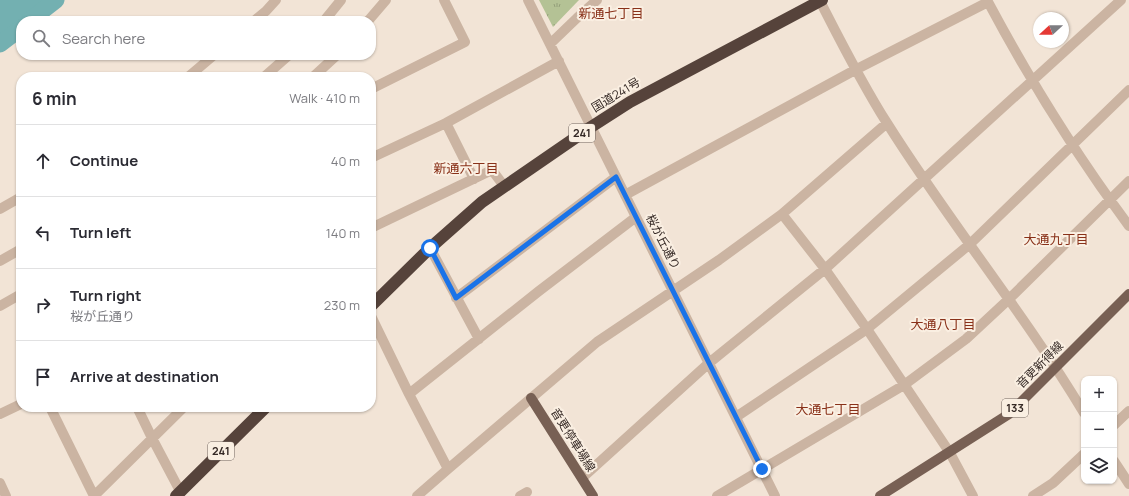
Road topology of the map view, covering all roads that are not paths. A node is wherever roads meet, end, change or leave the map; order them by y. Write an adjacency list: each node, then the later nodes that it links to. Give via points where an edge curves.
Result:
1 (276, 0): 10 (street)
2 (341, 0): 11 (street)
3 (386, 0): 12 (street)
4 (444, 0): 23 (street, via 465,42)
5 (528, 0): 13 (street, 桜が丘通り)
6 (597, 0): 13 (street)
7 (1121, 0): 22 (street)
8 (817, 1): 18 (street); 27 (highway, 国道241号 / 241, via 630,102)
9 (988, 1): 18 (street); 22 (street)
10 (260, 16)
11 (328, 16)
12 (372, 16)
13 (551, 43): 17 (street, 桜が丘通り)
14 (208, 60): 19 (street)
15 (283, 60): 20 (street)
16 (332, 60): 21 (street)
17 (559, 61): 25 (street); 27 (street, 桜が丘通り)
18 (855, 70): 26 (street); 35 (street)
19 (194, 72)
20 (270, 72)
21 (318, 72)
22 (1033, 80): 28 (street); 32 (street)
23 (376, 86)
24 (1129, 90): 28 (street)
25 (446, 122): 29 (street); 31 (street)
26 (887, 123): 32 (street); 39 (street)
27 (591, 127): 30 (street, 桜が丘通り); 34 (highway, 国道241号 / 241)
28 (1072, 144): 36 (street); 43 (street)
29 (376, 154)
30 (616, 177): 35 (street, 桜が丘通り); 51 (street)
31 (474, 179): 34 (street, via 492,170); 41 (street)
32 (925, 179): 43 (street); 47 (street)
33 (1129, 181): 36 (street)
34 (504, 186): 44 (highway, 国道241号 / 241)
35 (625, 195): 40 (street, 桜が丘通り)
36 (1109, 200): 42 (street); 52 (street)
37 (16, 201): 38 (street)
38 (0, 209)
39 (782, 214): 47 (street); 48 (street)
40 (636, 218): 48 (street, 桜が丘通り); 57 (street)
41 (376, 226)
42 (1129, 226)
43 (970, 244): 52 (street); 56 (street)
44 (430, 248): 51 (street); 53 (highway, 国道241号 / 241)
45 (16, 252): 46 (street)
46 (0, 261)
47 (825, 269): 56 (street); 58 (street)
48 (673, 290): 58 (street, 桜が丘通り); 62 (street, via 597,342)
49 (1129, 294): 59 (main road, 音更新得線 / 133)
50 (16, 297): 54 (street)
51 (456, 298): 57 (street)
52 (1009, 299): 59 (street); 60 (street, via 966,339)
53 (376, 301)
54 (0, 306)
55 (376, 326): 61 (street)
56 (867, 329): 60 (street); 71 (street)
57 (479, 339): 61 (street)
58 (709, 363): 71 (street, 桜が丘通り); 79 (street)
59 (1056, 367): 70 (street); 74 (main road, 音更新得線 / 133, via 1009,414)
60 (904, 385): 74 (street); 78 (street)
61 (409, 394): 77 (street)
62 (532, 398): 77 (street); 79 (main road, 音更停車場線)
63 (16, 406): 65 (street)
64 (1129, 411): 72 (street)
65 (1, 412)
66 (52, 412): 84 (street)
67 (139, 412): 73 (street)
68 (179, 412): 73 (street)
69 (261, 412): 82 (highway, 241)
70 (1083, 412)
71 (736, 417): 78 (street, 桜が丘通り)
72 (1117, 422)
73 (152, 438): 82 (street); 84 (street)
74 (950, 453): 89 (main road, 音更新得線 / 133); 90 (street)
75 (1081, 457): 91 (street, via 1053,483)
76 (1117, 466): 81 (street)
77 (448, 469): 85 (street)
78 (762, 469): 87 (street); 88 (street, 桜が丘通り)
79 (582, 478): 86 (main road, 音更停車場線)
80 (0, 483): 83 (street)
81 (1129, 484)
82 (178, 493)
83 (6, 496)
84 (94, 496)
85 (417, 496)
86 (593, 496)
87 (717, 496)
88 (775, 496)
89 (880, 496)
90 (973, 496)
91 (1033, 496)

